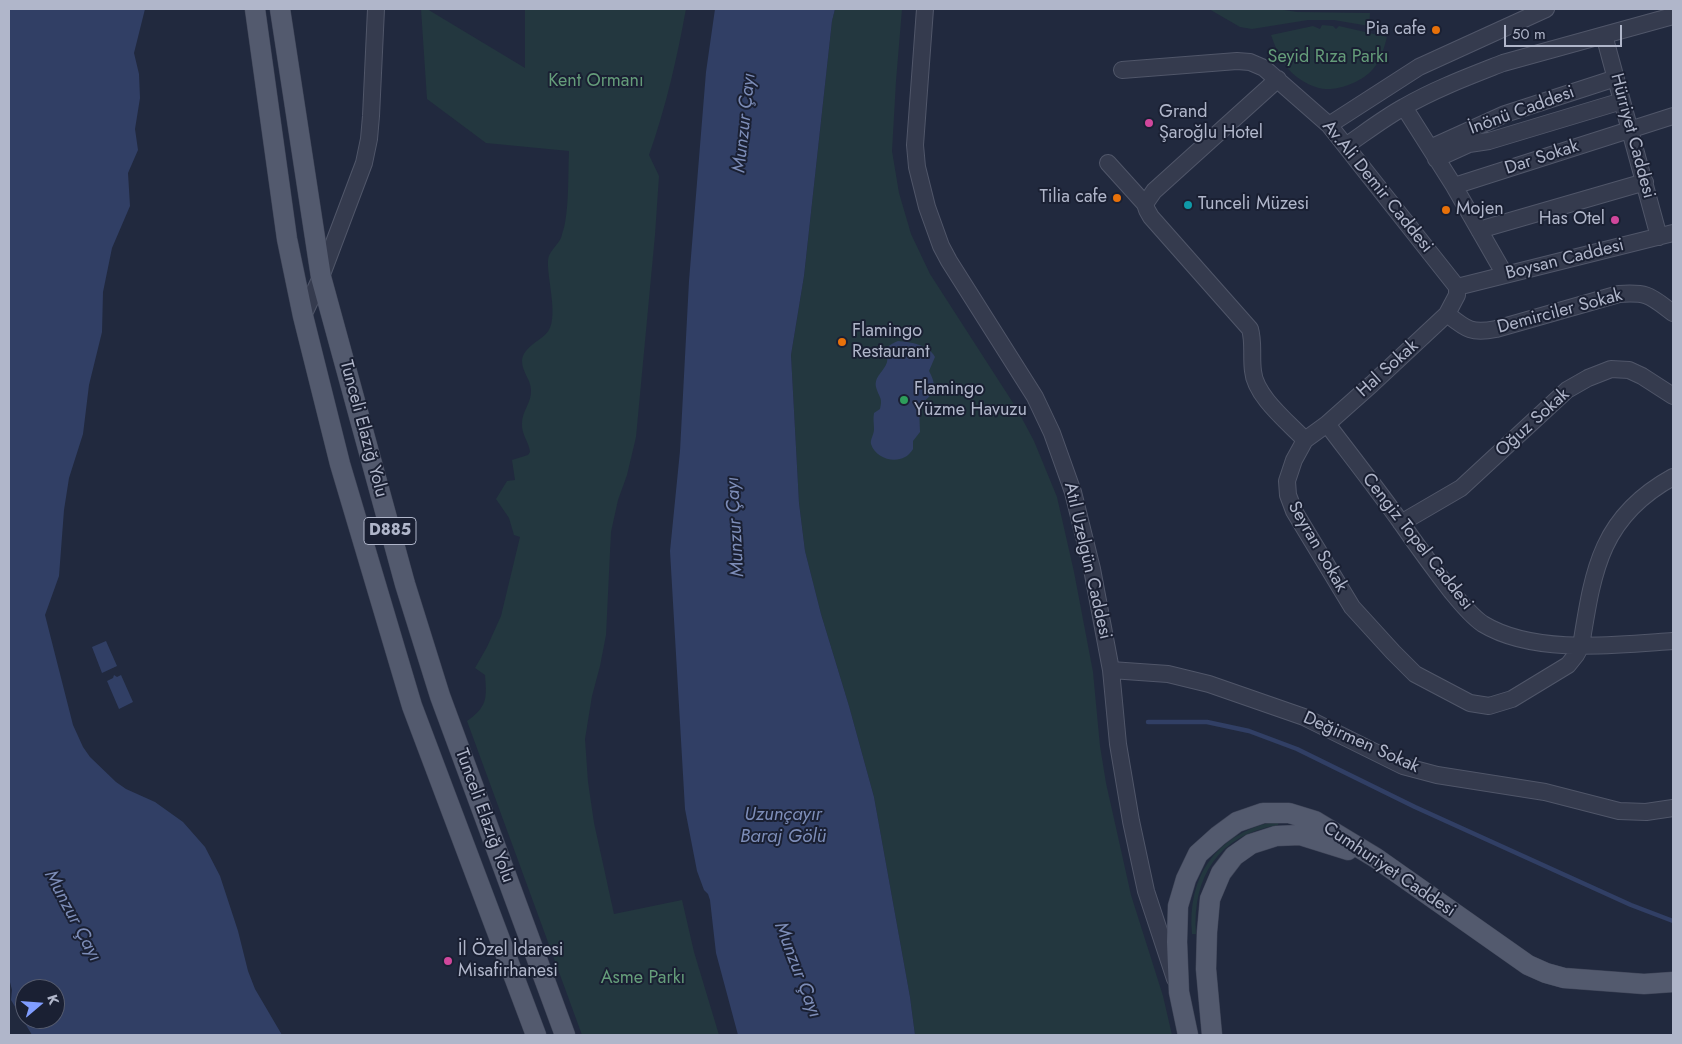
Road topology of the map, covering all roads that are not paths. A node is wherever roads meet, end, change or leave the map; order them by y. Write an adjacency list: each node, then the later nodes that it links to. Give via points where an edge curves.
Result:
1 (255, 9): 29 (main road, Tunceli Elazığ Yolu / D885, via 287,239)
2 (280, 9): 25 (main road, Tunceli Elazığ Yolu / D885)
3 (376, 9): 25 (street, via 371,116 365,156)
4 (925, 9): 37 (street, Atıl Uzelgün Caddesi, via 915,145 927,206 949,262 1035,397 1052,433 1081,517)
5 (1546, 9): 14 (street, via 1419,67)
6 (1673, 16): 7 (street)
7 (1604, 35): 9 (street, Hürriyet Caddesi); 12 (street, via 1503,63)
8 (1122, 70): 10 (street, Av.Ali Demir Caddesi, via 1237,61 1264,68)
9 (1616, 78): 11 (street, Hürriyet Caddesi); 17 (street, İnönü Caddesi, via 1505,114)
10 (1278, 79): 14 (street, Av.Ali Demir Caddesi); 21 (street, via 1154,191)
11 (1622, 101): 15 (street, Hürriyet Caddesi); 17 (street, İnönü Caddesi, via 1490,141)
12 (1404, 107): 16 (street); 17 (street)
13 (1673, 116): 15 (street, Dar Sokak)
14 (1329, 125): 16 (street, Av.Ali Demir Caddesi)
15 (1630, 130): 19 (street, Hürriyet Caddesi); 20 (street, Dar Sokak)
16 (1346, 145): 26 (street, Av.Ali Demir Caddesi)
17 (1433, 154): 20 (street)
18 (1108, 163): 21 (street)
19 (1644, 182): 22 (street); 23 (street, Hürriyet Caddesi)
20 (1454, 186): 22 (street)
21 (1145, 204): 32 (street, via 1151,217 1250,328 1252,372 1258,387)
22 (1478, 230): 24 (street)
23 (1666, 235): 24 (street, Boysan Caddesi)
24 (1505, 275): 26 (street, Boysan Caddesi)
25 (321, 277): 29 (street); 43 (main road, Tunceli Elazığ Yolu / D885, via 405,584 440,696)
26 (1457, 287): 28 (street, Hal Sokak, via 1457,295)
27 (1673, 313): 28 (street, Demirciler Sokak, via 1649,295 1636,293 1620,294 1482,332 1464,327)
28 (1447, 314): 31 (street, Hal Sokak)
29 (303, 316): 42 (main road, Tunceli Elazığ Yolu / D885, via 340,464 412,706)
30 (1673, 396): 34 (street, Oğuz Sokak, via 1629,370 1611,369 1588,378 1567,390 1461,488)
31 (1327, 424): 32 (street, Hal Sokak); 34 (street, Cengiz Topel Caddesi)
32 (1305, 440): 36 (street, Seyran Sokak, via 1287,481 1294,511 1352,607 1415,674 1470,703 1489,706 1512,699 1568,665)
33 (1673, 477): 36 (street, via 1647,494 1614,528 1595,570)
34 (1401, 523): 36 (street, Cengiz Topel Caddesi, via 1456,598 1482,623 1535,641)
35 (1673, 641): 36 (street, Cengiz Topel Caddesi)
36 (1581, 646)
37 (1111, 670): 38 (street, Değirmen Sokak, via 1168,674 1209,684 1304,717 1403,766 1437,775 1545,792 1626,812); 41 (street, Atıl Uzelgün Caddesi, via 1118,744 1131,821 1146,891)
38 (1673, 808)
39 (1376, 858): 40 (main road, Cumhuriyet Caddesi, via 1528,965 1546,973 1564,978 1644,984); 41 (main road, Cumhuriyet Caddesi, via 1315,821 1289,813 1263,813 1237,822 1198,854 1186,879 1178,906); 45 (main road, via 1300,835 1276,836 1251,844 1234,856 1220,873 1210,899 1206,968)
40 (1673, 982)
41 (1179, 992): 44 (main road, Cumhuriyet Caddesi)
42 (536, 1035)
43 (565, 1035)
44 (1188, 1035)
45 (1212, 1035)

